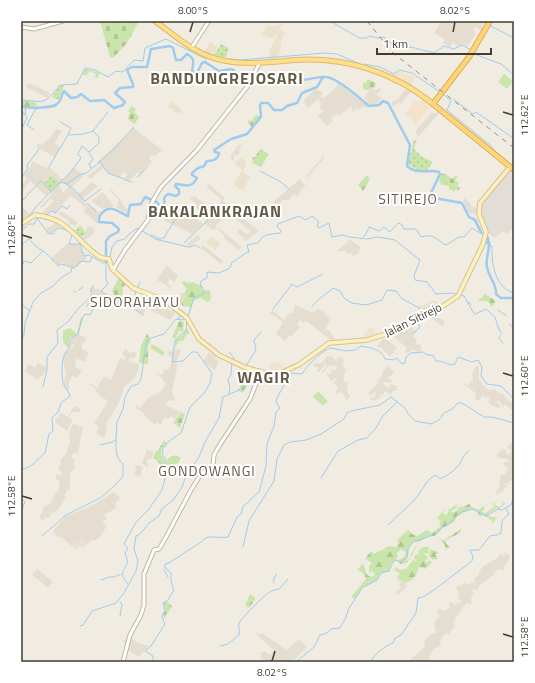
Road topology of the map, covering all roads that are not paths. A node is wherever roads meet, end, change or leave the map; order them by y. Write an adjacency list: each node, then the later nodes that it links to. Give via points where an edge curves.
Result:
1 (63, 21): 5 (street, via 36,28)
2 (155, 21): 6 (main road)
3 (209, 21): 6 (street)
4 (490, 21): 8 (highway, via 473,51)
5 (21, 27)
6 (192, 47): 7 (main road, via 220,60)
7 (260, 62): 8 (main road, via 324,59 353,63 407,85); 11 (street, via 255,76 202,144 154,198 147,221)
8 (435, 105): 9 (highway)
9 (512, 168): 12 (main road, Jalan Sitirejo, via 480,203 479,214 485,233 481,248 459,295 392,332 367,340 329,343 300,364 275,376)
10 (21, 224): 11 (main road, via 33,215 47,217 74,232 100,258 110,260)
11 (113, 270): 12 (main road, Jalan Sitirejo, via 134,289 166,301 186,318 199,338 218,355)
12 (261, 372): 13 (street, via 253,395 214,455 213,464 200,475 164,541 159,549 154,550 143,578 142,615 128,640)
13 (123, 662)

